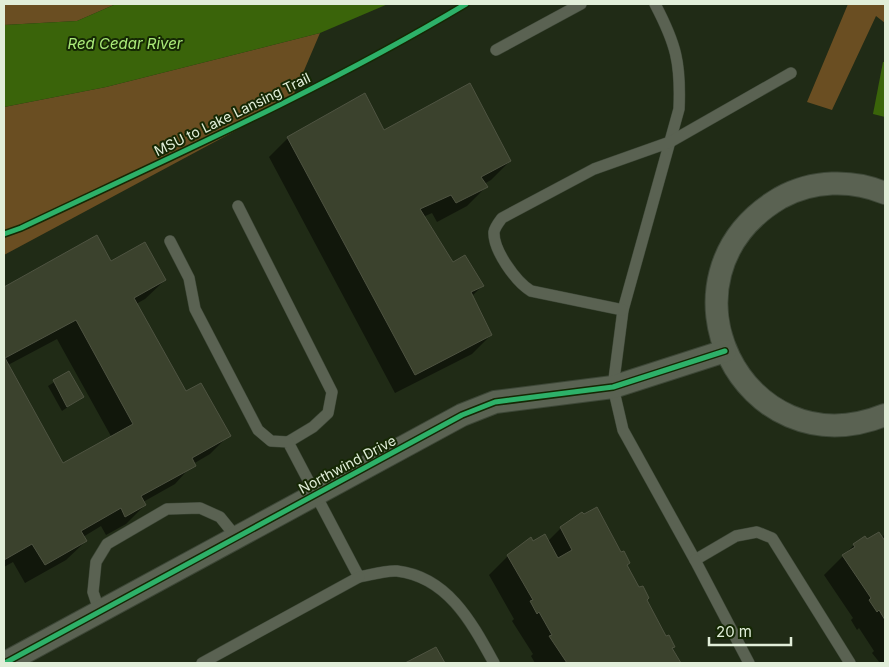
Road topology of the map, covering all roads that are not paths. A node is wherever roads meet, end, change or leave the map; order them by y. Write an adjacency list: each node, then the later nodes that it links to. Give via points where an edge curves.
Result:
1 (581, 4): 3 (lane)
2 (655, 4): 5 (lane, via 672,36 681,77 679,109)
3 (496, 50)
4 (791, 73): 5 (lane)
5 (670, 142): 9 (lane); 9 (lane, via 594,169 502,218 494,230 496,243 519,284 531,291)
6 (885, 193): 10 (street, via 870,186 831,182 793,190 760,210 734,240 719,275 716,314)
7 (238, 206): 13 (lane, via 332,392 328,413 313,427)
8 (170, 241): 13 (lane, via 189,278 195,309 258,430 271,440)
9 (624, 310): 11 (lane)
10 (725, 351): 11 (street, Northwind Drive); 12 (street, via 747,387 781,413 821,425 864,423)
11 (613, 387): 14 (street, Northwind Drive, via 496,402 462,414); 16 (lane, via 623,430)
12 (885, 414)
13 (288, 442): 14 (lane)
14 (315, 493): 15 (street, Northwind Drive); 17 (lane)
15 (236, 538): 18 (street, Northwind Drive); 18 (lane, via 220,517 200,508 168,509 108,544 96,562 93,592)
16 (694, 560): 22 (lane); 23 (lane, via 736,536 757,532 772,538)
17 (359, 577): 20 (lane); 21 (lane, via 396,571 433,582 469,618)
18 (100, 613): 19 (street, Northwind Drive)
19 (5, 663)
20 (202, 663)
21 (494, 663)
22 (749, 663)
23 (850, 663)

